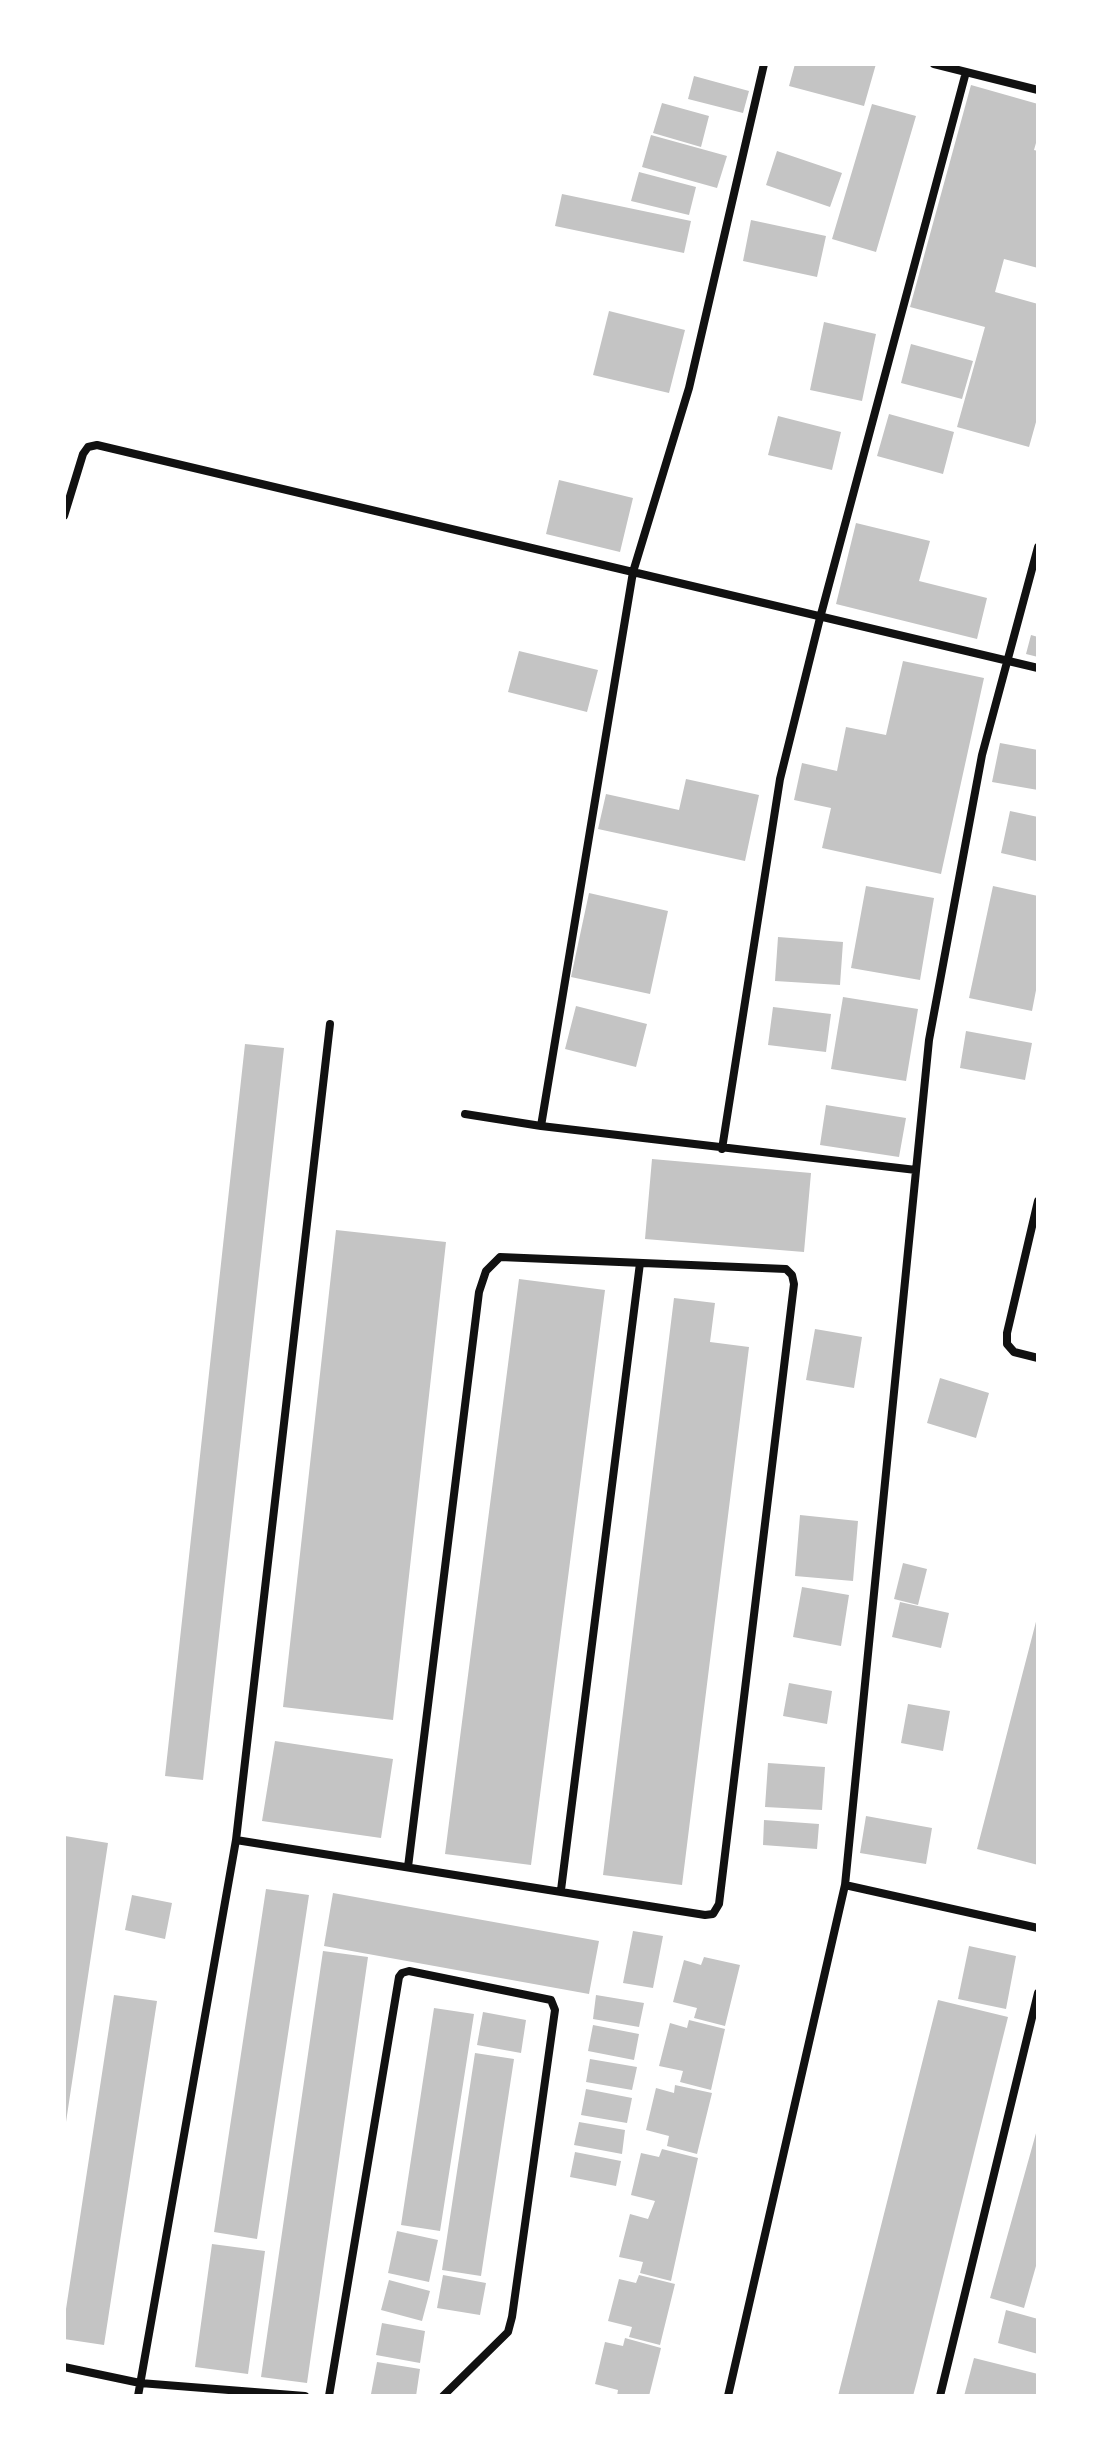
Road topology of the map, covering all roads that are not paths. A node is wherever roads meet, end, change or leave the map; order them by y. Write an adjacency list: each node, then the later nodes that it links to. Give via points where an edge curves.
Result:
1 (764, 64): 7 (street, via 689,388)
2 (934, 64): 3 (street)
3 (966, 72): 4 (street); 8 (street)
4 (1038, 90)
5 (64, 516): 7 (street, via 83,454 97,445)
6 (1038, 547): 9 (street)
7 (633, 572): 8 (street); 13 (street)
8 (820, 618): 9 (street); 14 (street, via 780,779)
9 (1008, 661): 10 (street); 15 (street, via 982,755 945,951 929,1040)
10 (1038, 668)
11 (330, 1024): 19 (street)
12 (465, 1114): 13 (street)
13 (541, 1126): 14 (street)
14 (722, 1149): 15 (street)
15 (916, 1170): 21 (street)
16 (1038, 1201): 18 (street, via 1007,1344 1014,1352)
17 (640, 1263): 20 (street, via 500,1257 486,1271 479,1292); 22 (street); 22 (street, via 786,1269 794,1284 719,1904 713,1914 705,1915)
18 (1038, 1358)
19 (236, 1840): 20 (street); 26 (street)
20 (408, 1867): 22 (street)
21 (845, 1885): 23 (street); 31 (street)
22 (561, 1890)
23 (1038, 1928)
24 (1038, 1993): 32 (street)
25 (64, 2367): 26 (street)
26 (140, 2383): 27 (street); 28 (street)
27 (138, 2396)
28 (305, 2396)
29 (329, 2396): 30 (street, via 399,1977 409,1971 551,2000 555,2010 508,2332)
30 (443, 2396)
31 (728, 2396)
32 (940, 2396)

